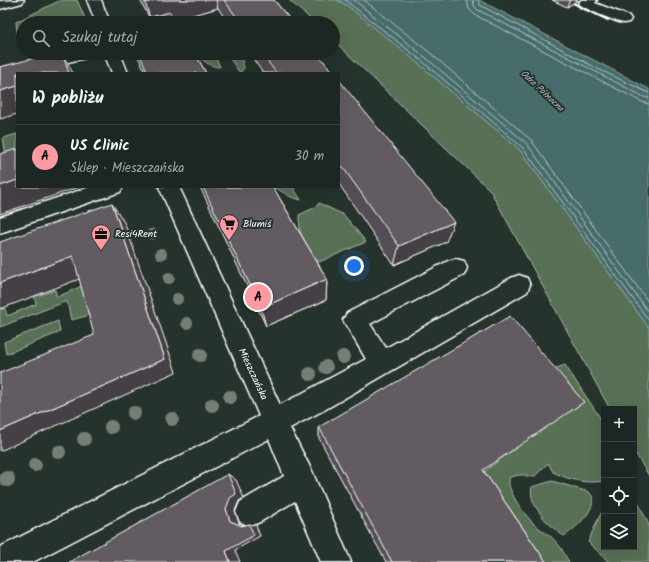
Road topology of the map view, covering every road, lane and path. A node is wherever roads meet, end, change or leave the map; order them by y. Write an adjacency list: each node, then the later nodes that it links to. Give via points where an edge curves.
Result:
1 (17, 0): 4 (street)
2 (94, 0): 5 (street)
3 (590, 0): 6 (street, via 585,4)
4 (0, 5)
5 (100, 16)
6 (624, 19)
7 (58, 60): 10 (street)
8 (115, 60): 9 (street)
9 (120, 72)
10 (0, 73)
11 (110, 188): 13 (street)
12 (169, 188): 17 (street, Mieszczańska)
13 (0, 225)
14 (456, 268): 16 (street, via 355,320)
15 (519, 285): 16 (street)
16 (382, 363): 17 (street)
17 (274, 422): 18 (street, Mieszczańska); 20 (street)
18 (302, 481): 19 (street); 21 (street, Mieszczańska)
19 (250, 512)
20 (2, 562)
21 (336, 562)

